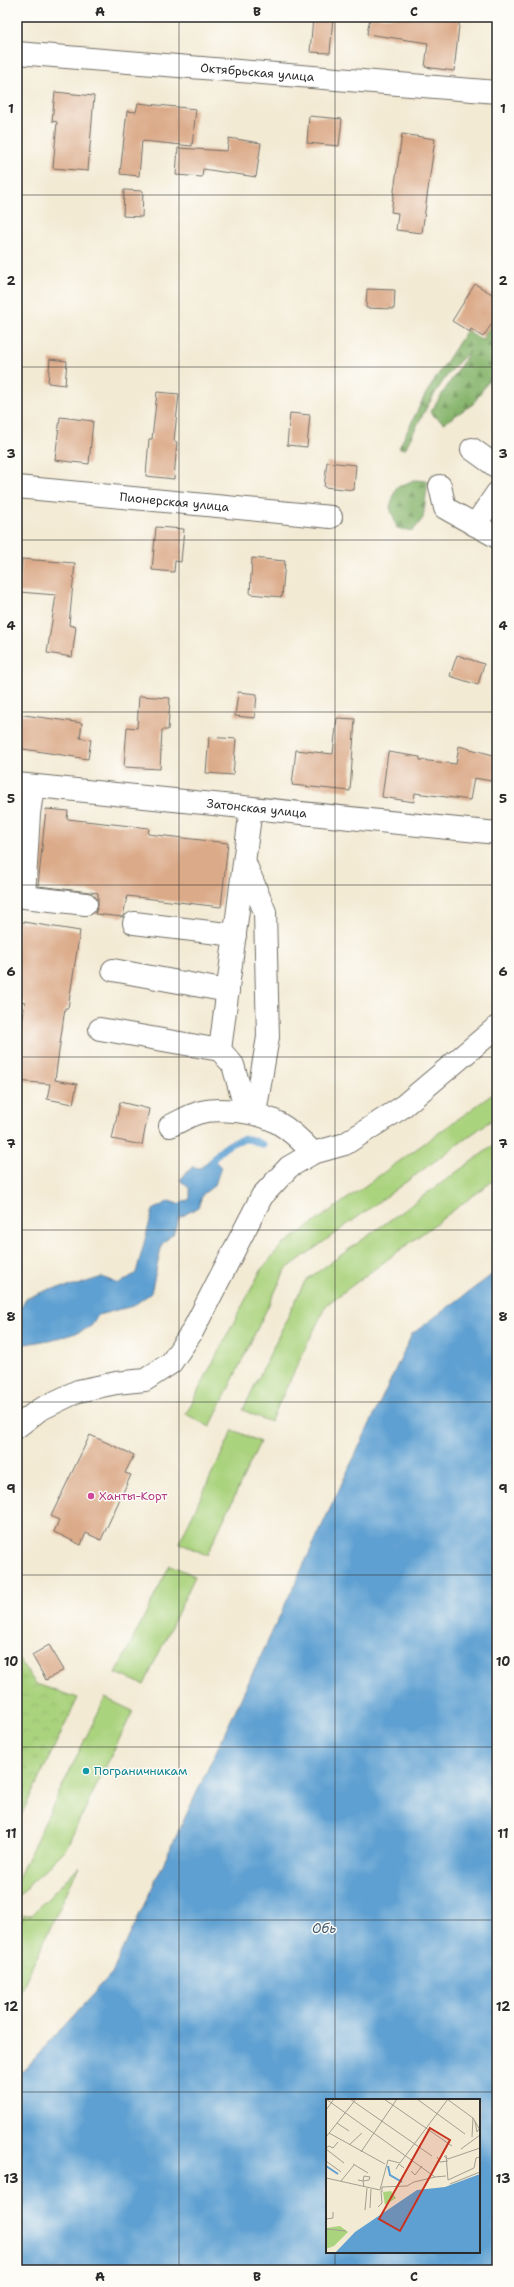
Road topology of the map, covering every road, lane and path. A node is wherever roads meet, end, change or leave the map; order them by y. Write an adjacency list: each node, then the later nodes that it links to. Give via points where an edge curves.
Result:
1 (17, 53): 2 (street, Октябрьская улица)
2 (497, 92)
3 (472, 449): 4 (street)
4 (497, 467)
5 (440, 486): 9 (street, via 445,508)
6 (17, 487): 8 (street, Пионерская улица)
7 (497, 493): 9 (street)
8 (331, 518)
9 (475, 525): 10 (street)
10 (497, 537)
11 (25, 785): 12 (street, Затонская улица); 15 (street, via 29,814 24,897)
12 (251, 808): 13 (street, Затонская улица); 14 (street)
13 (497, 834)
14 (244, 862): 17 (street); 23 (street, via 265,912 268,1037)
15 (86, 904)
16 (134, 923): 17 (street)
17 (235, 935): 19 (street)
18 (113, 970): 19 (street)
19 (228, 991): 22 (street)
20 (497, 1027): 25 (street, via 401,1108 345,1144)
21 (100, 1029): 22 (street)
22 (220, 1050): 23 (street, via 233,1065 244,1100)
23 (255, 1113): 24 (street, via 223,1110 198,1113); 25 (street, via 275,1119 299,1137)
24 (170, 1126)
25 (313, 1153): 26 (street, via 289,1167 262,1196 192,1332 171,1363 145,1380 78,1391 39,1410)
26 (17, 1427)

